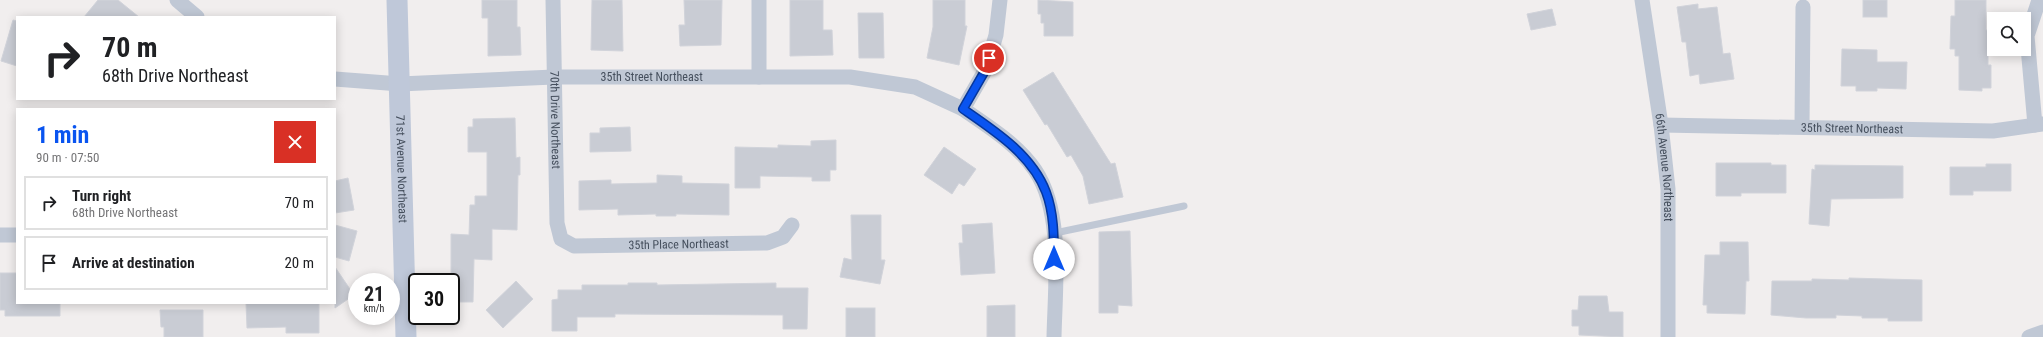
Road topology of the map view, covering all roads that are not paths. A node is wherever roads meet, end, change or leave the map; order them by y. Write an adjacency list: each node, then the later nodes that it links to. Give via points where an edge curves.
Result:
1 (177, 0): 9 (street)
2 (397, 0): 13 (street, 71st Avenue Northeast)
3 (553, 0): 10 (street, 70th Drive Northeast)
4 (759, 0): 11 (street)
5 (1000, 0): 14 (street, via 996,35 986,69)
6 (1642, 0): 15 (street, 66th Avenue Northeast)
7 (2039, 0): 16 (street, via 2027,36)
8 (1803, 7): 17 (street)
9 (196, 16)
10 (554, 77): 11 (street, 35th Street Northeast); 13 (street, 35th Street Northeast); 23 (street, 70th Drive Northeast, via 557,223)
11 (759, 77): 14 (street, 35th Street Northeast, via 850,77 915,87)
12 (336, 79): 13 (street, 35th Street Northeast)
13 (400, 84): 25 (street, 71st Avenue Northeast)
14 (963, 109): 20 (street, 35th Street Northeast, via 1004,138 1034,170 1046,192)
15 (1661, 125): 17 (street, 35th Street Northeast); 27 (street, 66th Avenue Northeast, via 1668,189)
16 (2039, 125): 17 (street, 35th Street Northeast, via 1993,131)
17 (1802, 126)
18 (1184, 206): 20 (lane)
19 (792, 225): 23 (street, 35th Place Northeast, via 783,237 767,243 574,246)
20 (1054, 233): 26 (street, 35th Street Northeast)
21 (0, 235): 22 (street)
22 (16, 235)
23 (561, 239)
24 (2043, 332): 28 (street)
25 (406, 337)
26 (1054, 337)
27 (1668, 337)
28 (2029, 337)

